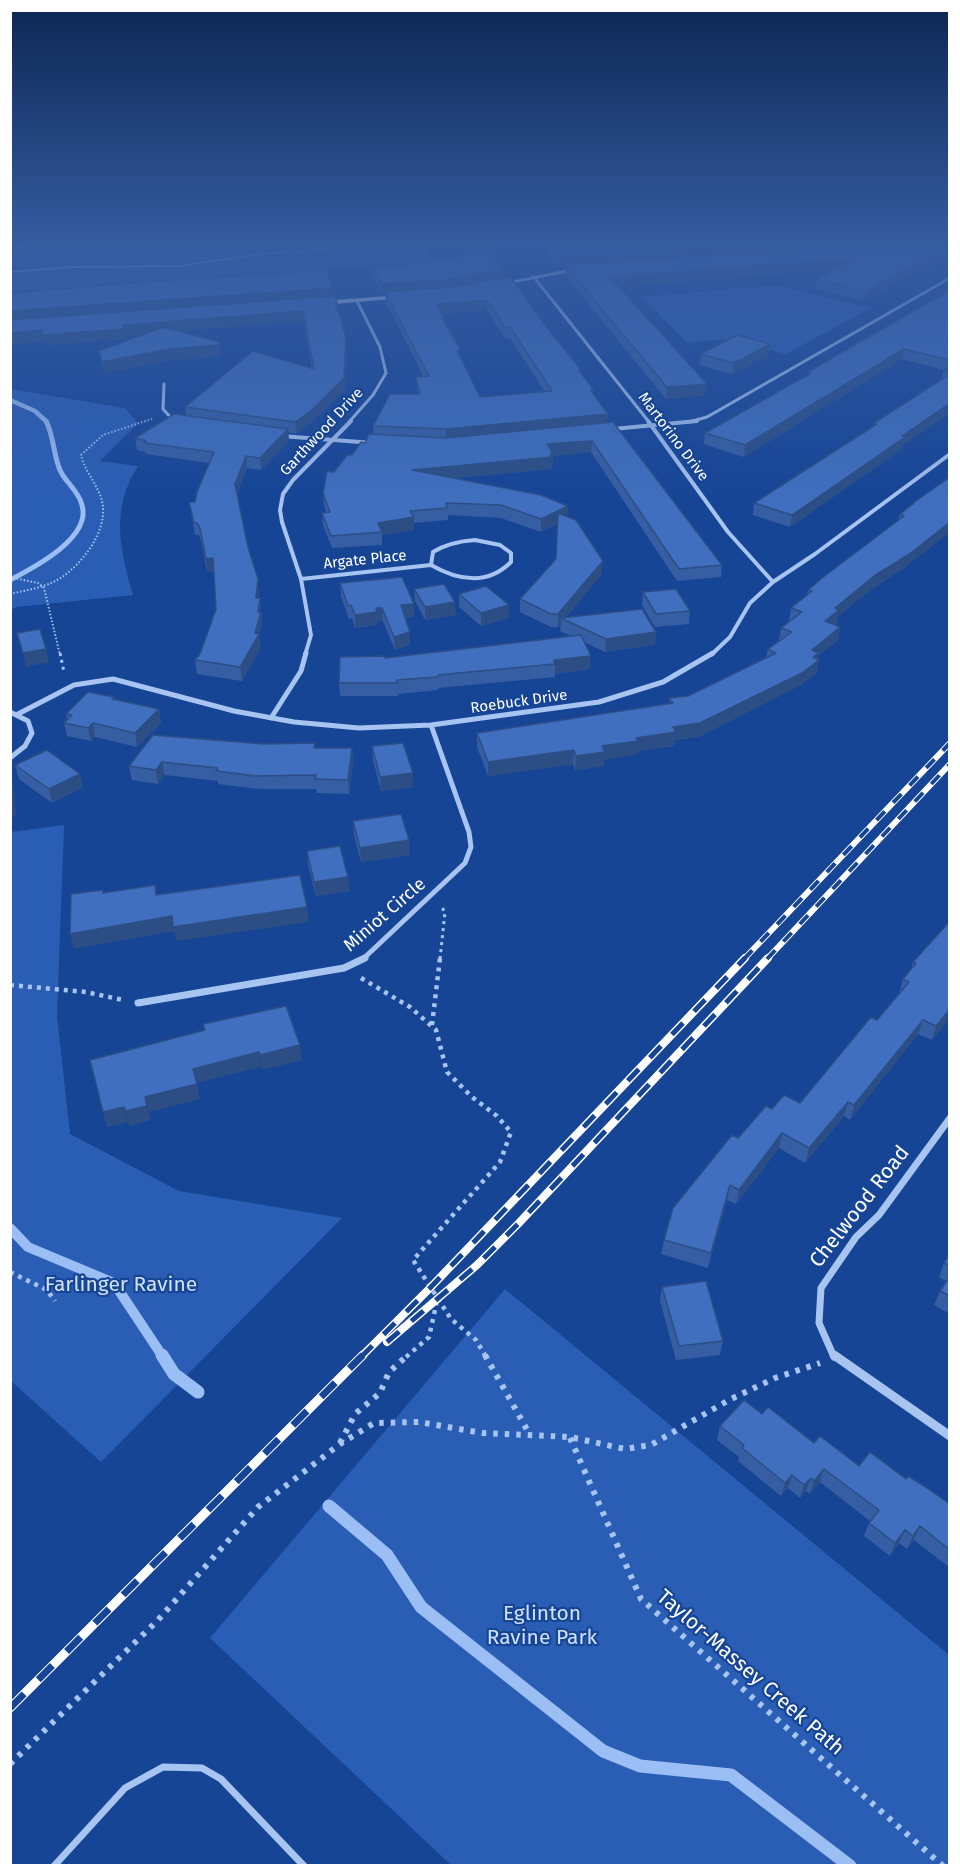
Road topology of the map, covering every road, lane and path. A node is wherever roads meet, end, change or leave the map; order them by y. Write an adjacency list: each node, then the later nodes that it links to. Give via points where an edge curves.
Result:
1 (371, 332): 10 (street, Garthwood Drive, via 386,371 383,381)
2 (577, 332): 7 (street, Martorino Drive)
3 (856, 332): 7 (street, via 707,417)
4 (164, 384): 5 (street, via 162,408)
5 (166, 416): 6 (street); 17 (path, via 120,427 90,442 81,455 83,471 102,502 103,523 93,544 60,579)
6 (178, 422)
7 (652, 426): 8 (street); 16 (street, Martorino Drive, via 728,532)
8 (606, 430)
9 (271, 434): 10 (street)
10 (331, 440): 11 (street); 15 (street, Garthwood Drive, via 283,494 282,522)
11 (379, 443)
12 (950, 454): 16 (street, Roebuck Drive)
13 (431, 565): 13 (street, Argate Place, via 448,575 475,579 500,573 513,562 512,555 499,545 462,541 433,552); 15 (street, Argate Place)
14 (10, 577): 17 (path)
15 (301, 579): 22 (street, Garthwood Drive, via 311,635 302,671)
16 (773, 582): 23 (street, Roebuck Drive, via 750,603 730,637 708,658 663,682 581,705)
17 (39, 584): 18 (path); 19 (path, via 65,676)
18 (10, 594)
19 (74, 685): 21 (street, Roebuck Drive); 22 (street, Roebuck Drive, via 113,679)
20 (10, 712): 21 (street)
21 (18, 714): 24 (street, via 28,720 33,736 28,746)
22 (271, 718): 23 (street, Roebuck Drive, via 359,728)
23 (431, 725): 25 (street, Miniot Circle, via 471,847 465,863)
24 (10, 758)
25 (432, 894): 26 (street, Miniot Circle, via 362,960); 29 (path, via 445,912)
26 (344, 968): 28 (street, Miniot Circle); 29 (path, via 408,1004)
27 (10, 985): 28 (path, via 86,992)
28 (138, 1003)
29 (432, 1026): 33 (path, via 447,1072 511,1132 500,1162 413,1260)
30 (950, 1118): 34 (street, Chelwood Road, via 821,1288 819,1323)
31 (10, 1272): 32 (path, via 47,1290)
32 (55, 1300)
33 (437, 1300): 35 (path, via 451,1319 476,1340); 38 (path, via 429,1337 389,1372 380,1393 355,1414)
34 (835, 1358): 36 (street); 37 (path, via 775,1378 651,1444 625,1449)
35 (531, 1435): 37 (path); 38 (path, via 419,1422 374,1423)
36 (950, 1436)
37 (570, 1437): 42 (path, Taylor-Massey Creek Path, via 641,1599)
38 (340, 1444): 39 (path, via 258,1507 158,1620)
39 (10, 1764)
40 (54, 1866): 41 (lane, via 125,1788 162,1767 202,1768 221,1779)
41 (304, 1866)
42 (943, 1866)

